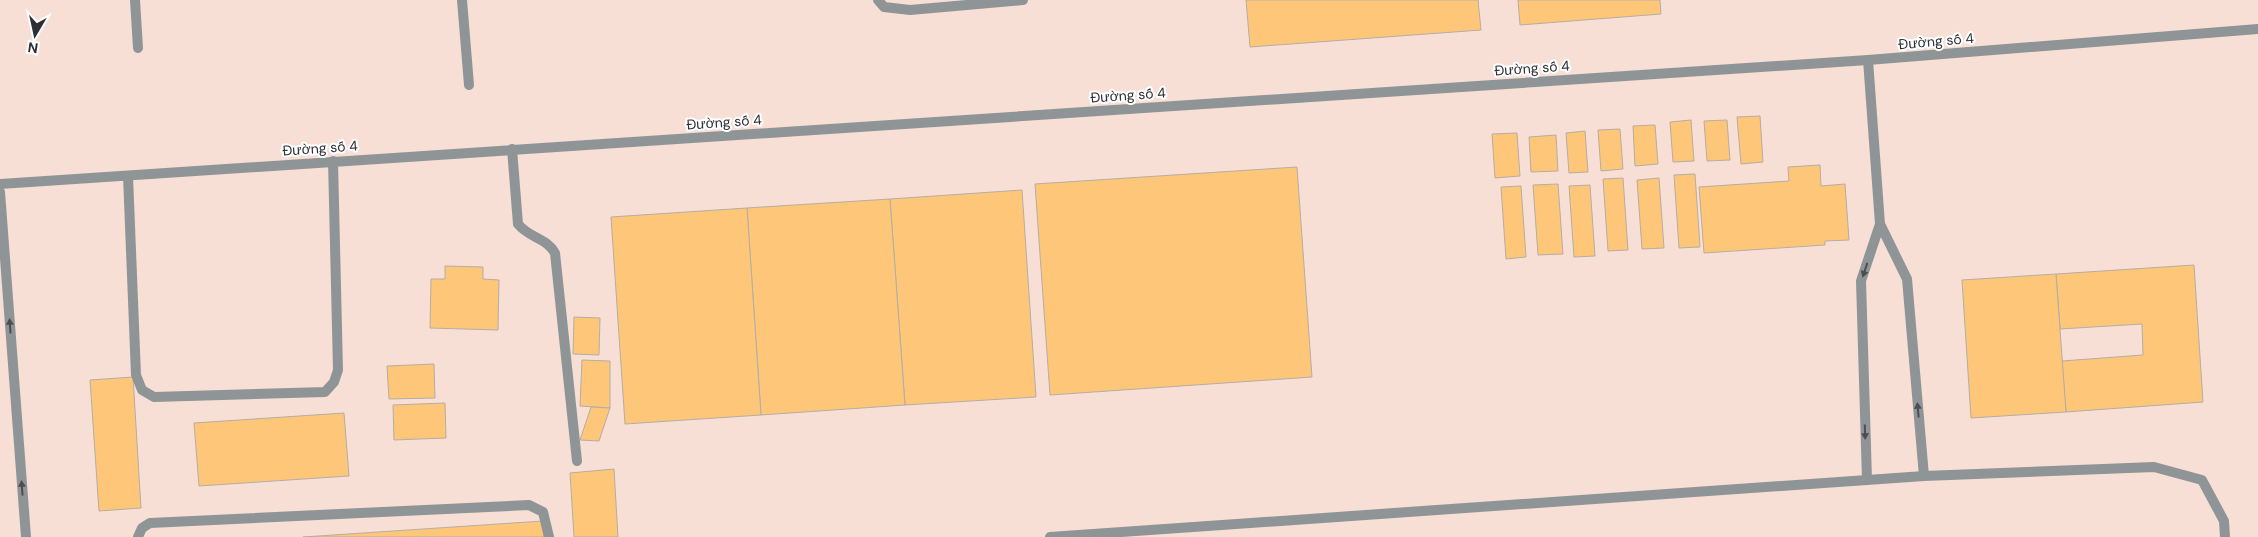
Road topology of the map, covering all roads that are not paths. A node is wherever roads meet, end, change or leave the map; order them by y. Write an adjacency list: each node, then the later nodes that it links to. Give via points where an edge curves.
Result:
1 (135, 0): 6 (street)
2 (462, 0): 8 (street)
3 (878, 0): 4 (street, via 884,7 910,10)
4 (1023, 0)
5 (2258, 29): 7 (street, Đường số 4)
6 (138, 48)
7 (1868, 60): 9 (street, Đường số 4); 14 (street)
8 (469, 85)
9 (512, 149): 10 (street, Đường số 4); 15 (street, via 518,224 556,253)
10 (333, 161): 11 (street, Đường số 4); 11 (street, via 338,370 334,382 325,392 154,397 142,390 136,375)
11 (128, 176): 12 (street, Đường số 4)
12 (0, 184)
13 (0, 192): 18 (street, one-way to 13)
14 (1880, 224): 16 (street, one-way to 14, via 1907,279); 17 (street, one-way to 17, via 1861,281)
15 (577, 461)
16 (1924, 476): 17 (street); 22 (street, via 2154,467 2202,480 2224,521)
17 (1867, 480): 21 (street)
18 (26, 537)
19 (138, 537): 20 (street, via 142,528 150,523 529,505 543,512)
20 (549, 537)
21 (1050, 537)
22 (2225, 537)

